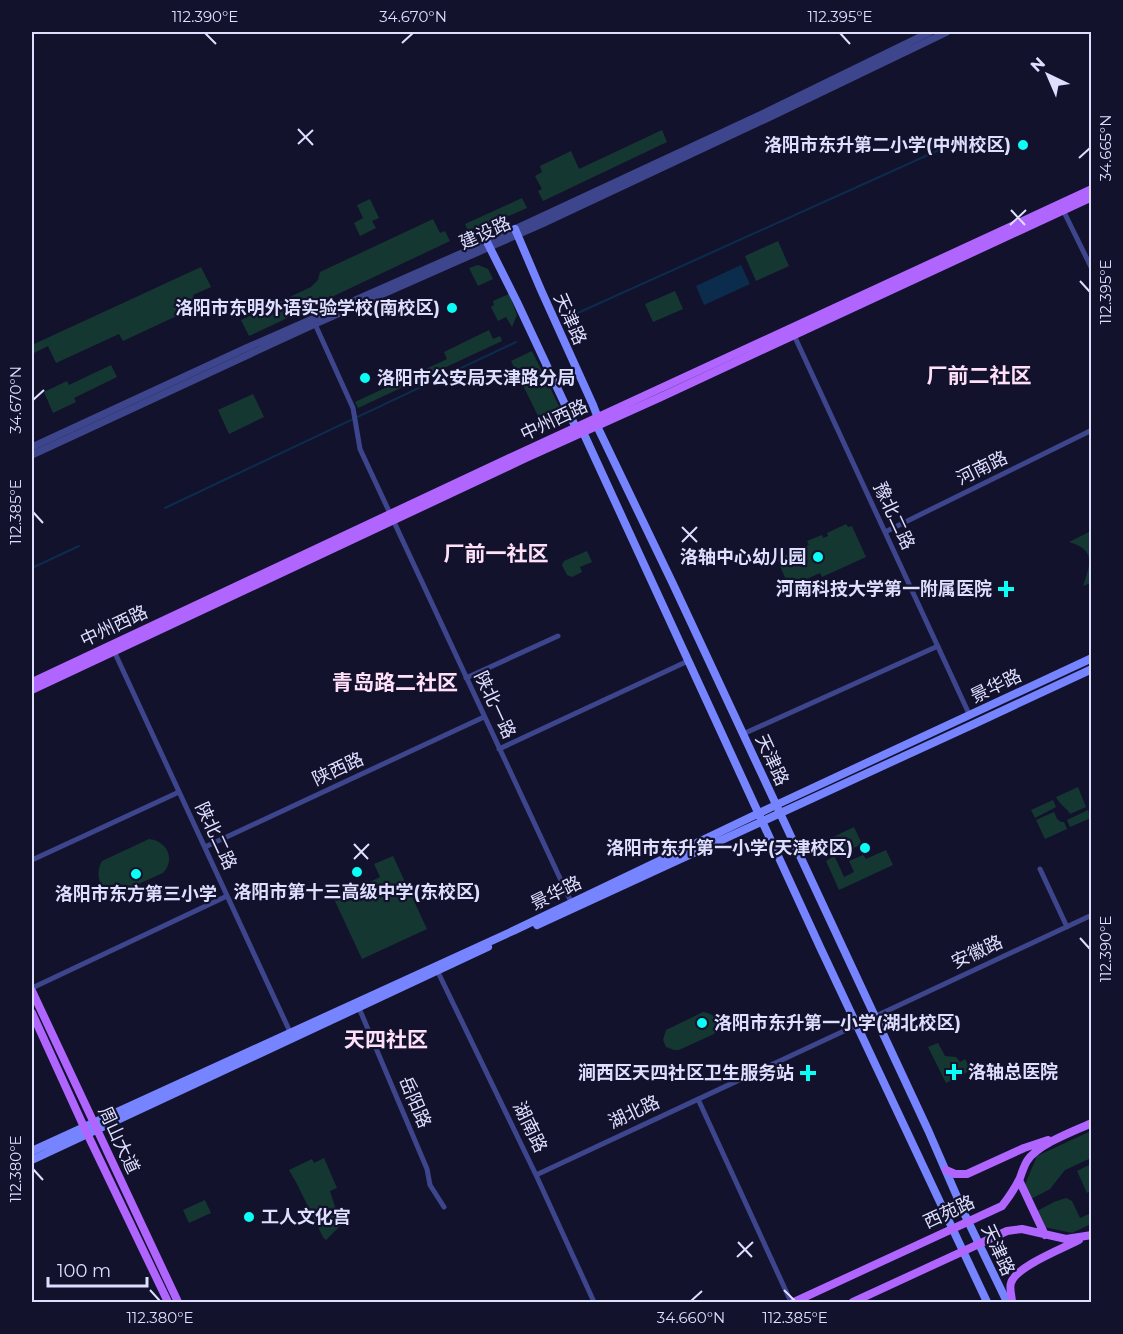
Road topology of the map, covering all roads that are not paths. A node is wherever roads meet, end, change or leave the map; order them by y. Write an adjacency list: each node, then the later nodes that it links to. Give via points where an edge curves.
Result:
1 (947, 32): 2 (street, 建设路)
2 (927, 34): 6 (street, 建设路, via 764,120)
3 (1092, 189): 5 (main road, 中州西路)
4 (1092, 197): 5 (main road, 中州西路)
5 (1062, 207): 8 (street); 10 (main road, 中州西路)
6 (516, 232): 7 (street, 建设路); 11 (main road, 天津路)
7 (488, 245): 9 (street, 建设路); 12 (main road, 天津路); 14 (street, 建设路, via 236,353)
8 (1092, 269)
9 (315, 324): 15 (street, 建设路); 16 (street, 陕北一路, via 353,408 360,449)
10 (792, 332): 11 (main road, 中州西路); 17 (street, 豫北二路)
11 (598, 422): 12 (main road, 中州西路); 29 (main road, 天津路)
12 (579, 430): 16 (main road, 中州西路); 22 (main road, 天津路)
13 (1092, 430): 17 (street, 河南路)
14 (32, 447)
15 (32, 455)
16 (391, 518): 20 (main road, 中州西路); 24 (street, 陕北一路)
17 (885, 532): 19 (street, 豫北二路)
18 (558, 636): 24 (street)
19 (938, 646): 27 (street, 豫北二路); 29 (street)
20 (113, 648): 25 (main road, 中州西路); 26 (main road, 中州西路); 31 (street, 陕北二路)
21 (1092, 658): 27 (main road, 景华路)
22 (688, 661): 30 (street); 33 (main road, 天津路)
23 (1092, 669): 32 (main road, 景华路)
24 (466, 678): 28 (street, 陕北一路)
25 (32, 682)
26 (32, 690)
27 (969, 716): 32 (main road, 景华路)
28 (484, 717): 30 (street, 陕北一路); 34 (street, 陕西路)
29 (743, 734): 32 (main road, 天津路)
30 (499, 749): 38 (street, 陕北一路)
31 (179, 792): 34 (street, 陕北二路); 35 (street)
32 (778, 809): 33 (main road, 景华路); 45 (main road, 天津路)
33 (761, 817): 38 (main road, 景华路); 46 (main road, 天津路)
34 (205, 847): 37 (street, 陕北二路)
35 (32, 860)
36 (1040, 868): 40 (street)
37 (227, 896): 42 (street); 47 (street, 陕北二路)
38 (572, 905): 41 (main road, 景华路)
39 (1092, 915): 40 (street, 安徽路)
40 (1067, 927): 45 (street, 安徽路)
41 (436, 969): 43 (main road, 景华路); 47 (main road, 景华路); 55 (street, 湖南路)
42 (32, 990): 50 (main road, 周山大道)
43 (359, 1008): 47 (main road, 景华路); 57 (street, 岳阳路, via 427,1169 430,1185)
44 (32, 1013): 50 (main road, 周山大道)
45 (875, 1017): 46 (street, 湖北路); 54 (main road, 天津路)
46 (857, 1025): 48 (street, 湖北路); 59 (main road, 天津路)
47 (292, 1036): 50 (main road, 景华路)
48 (698, 1098): 55 (street, 湖北路); 67 (street)
49 (1092, 1123): 51 (main road, 西苑路)
50 (90, 1128): 52 (main road, 景华路); 53 (main road, 景华路); 64 (main road, 周山大道); 65 (main road, 周山大道)
51 (1068, 1133): 54 (main road, via 967,1174); 56 (main road, 西苑路, via 1038,1150 1027,1161)
52 (32, 1151)
53 (32, 1160)
54 (946, 1170): 58 (main road, 天津路)
55 (536, 1175): 66 (street, 湖南路)
56 (1019, 1180): 58 (main road, 西苑路, via 1002,1206); 60 (main road)
57 (444, 1207)
58 (968, 1221): 59 (main road, 西苑路); 62 (main road, 天津路)
59 (953, 1228): 63 (main road, 天津路); 67 (main road, 西苑路)
60 (1045, 1235): 61 (main road, via 1066,1239); 62 (main road, via 1022,1229)
61 (1091, 1235): 71 (main road, via 1023,1268 1011,1283)
62 (978, 1243): 63 (main road); 70 (main road, 天津路)
63 (963, 1250): 68 (main road); 69 (main road, 天津路)
64 (168, 1302)
65 (178, 1302)
66 (594, 1302)
67 (793, 1302)
68 (853, 1302)
69 (987, 1302)
70 (1007, 1302)
71 (1012, 1302)

